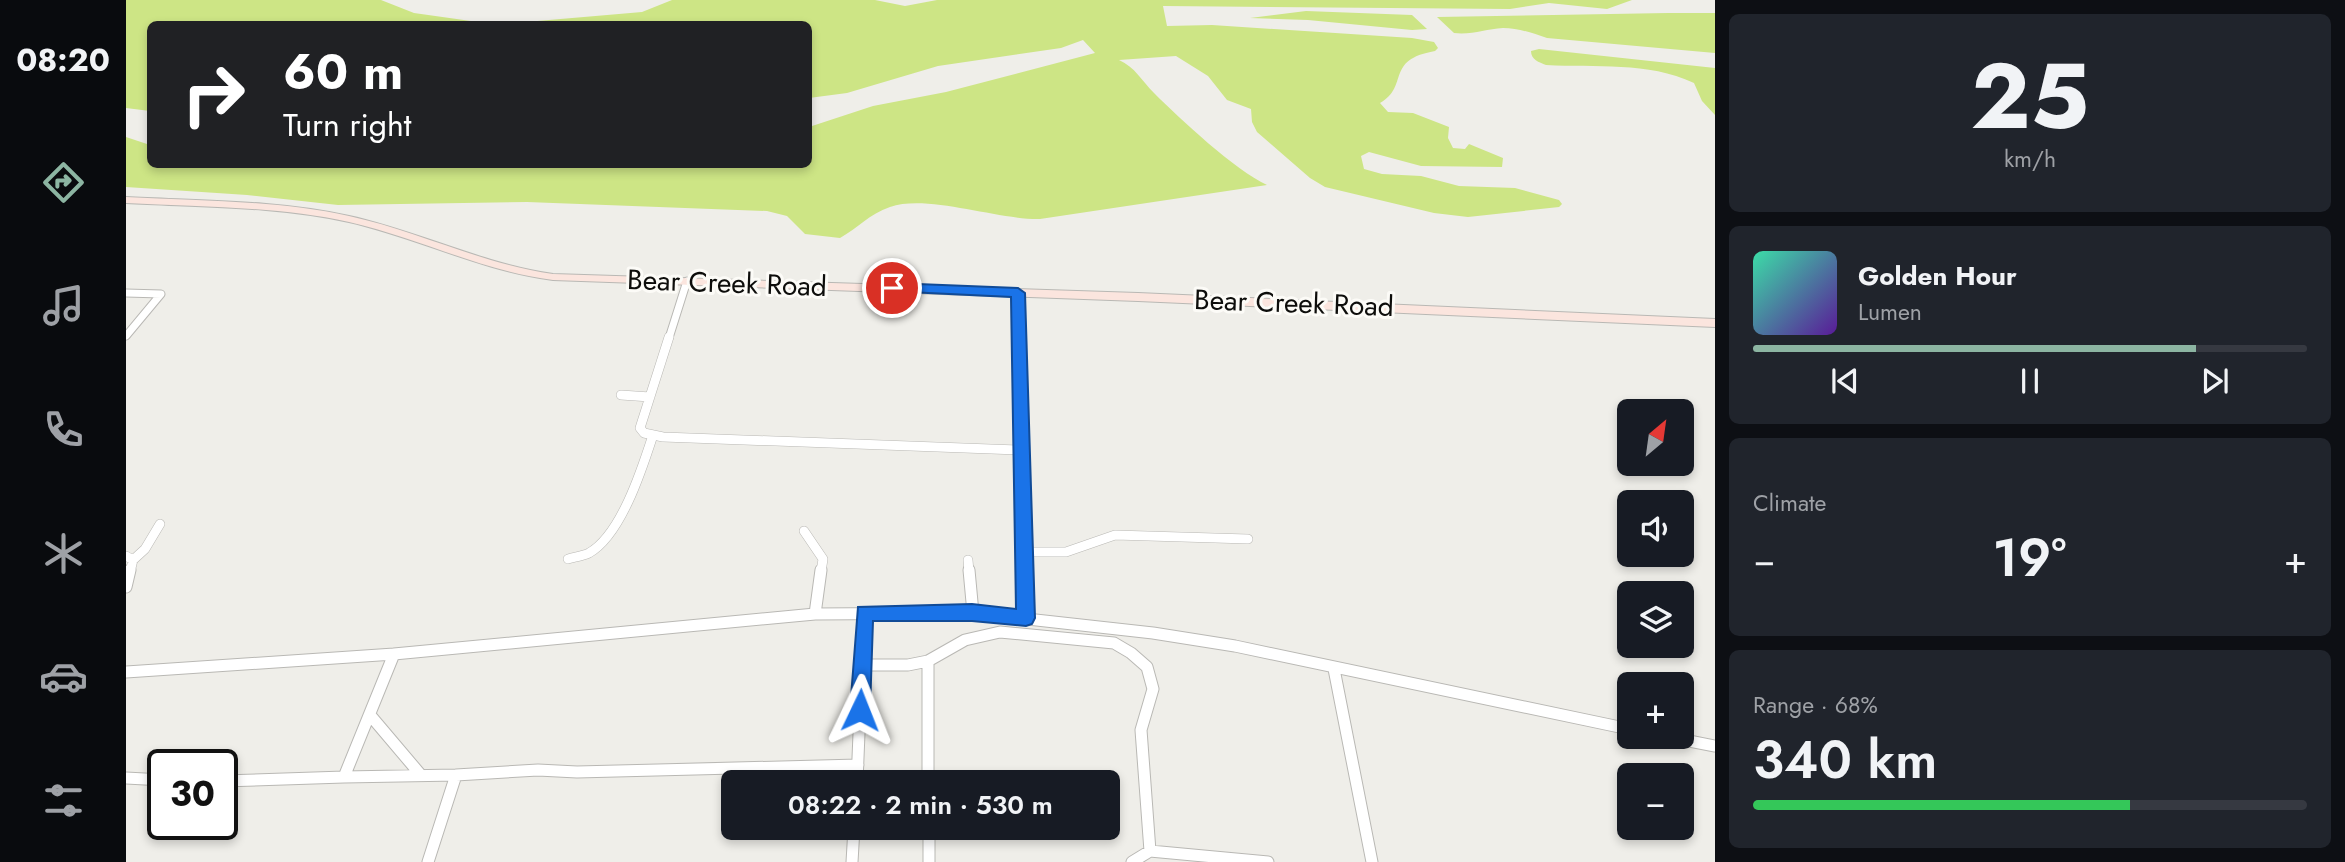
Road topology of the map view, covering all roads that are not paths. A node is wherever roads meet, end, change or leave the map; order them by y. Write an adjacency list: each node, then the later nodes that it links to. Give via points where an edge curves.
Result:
1 (126, 200): 2 (street, Bear Creek Road, via 349,219 539,276)
2 (687, 281): 4 (street, Bear Creek Road); 8 (street)
3 (126, 293): 6 (street, via 161,294)
4 (1018, 293): 5 (street, Bear Creek Road); 10 (street)
5 (1715, 323)
6 (126, 335)
7 (621, 395): 8 (street)
8 (650, 397): 9 (street, via 640,428)
9 (653, 435): 10 (street); 16 (street, via 631,495 601,543 590,553)
10 (1021, 450): 14 (street)
11 (160, 524): 15 (street, via 145,549)
12 (804, 531): 21 (street, via 823,559)
13 (1248, 539): 14 (street, via 1115,535 1066,552)
14 (1023, 552): 22 (street)
15 (130, 558): 18 (street)
16 (568, 559)
17 (968, 560): 20 (street)
18 (126, 587)
19 (864, 612): 20 (street); 21 (street); 25 (street)
20 (972, 613): 22 (street)
21 (816, 614): 23 (street)
22 (1026, 618): 26 (street, via 1194,639)
23 (394, 654): 27 (street); 28 (street)
24 (928, 661): 25 (street); 34 (street); 43 (street, via 965,639 1000,632 1114,643 1147,667 1153,689 1140,730)
25 (861, 665): 32 (street)
26 (1334, 669): 29 (street); 49 (street)
27 (126, 672)
28 (370, 715): 35 (street); 37 (street)
29 (1617, 727)
30 (1694, 742): 31 (street)
31 (1715, 746)
32 (858, 765): 33 (street); 36 (street)
33 (858, 770)
34 (928, 770)
35 (420, 774): 36 (street); 37 (street)
36 (456, 775): 44 (street)
37 (344, 777): 40 (street)
38 (126, 778): 39 (street)
39 (147, 779)
40 (238, 780)
41 (853, 840): 45 (street)
42 (929, 840): 46 (street)
43 (1150, 851): 47 (street); 48 (street)
44 (428, 862)
45 (852, 862)
46 (929, 862)
47 (1132, 862)
48 (1268, 862)
49 (1371, 862)

